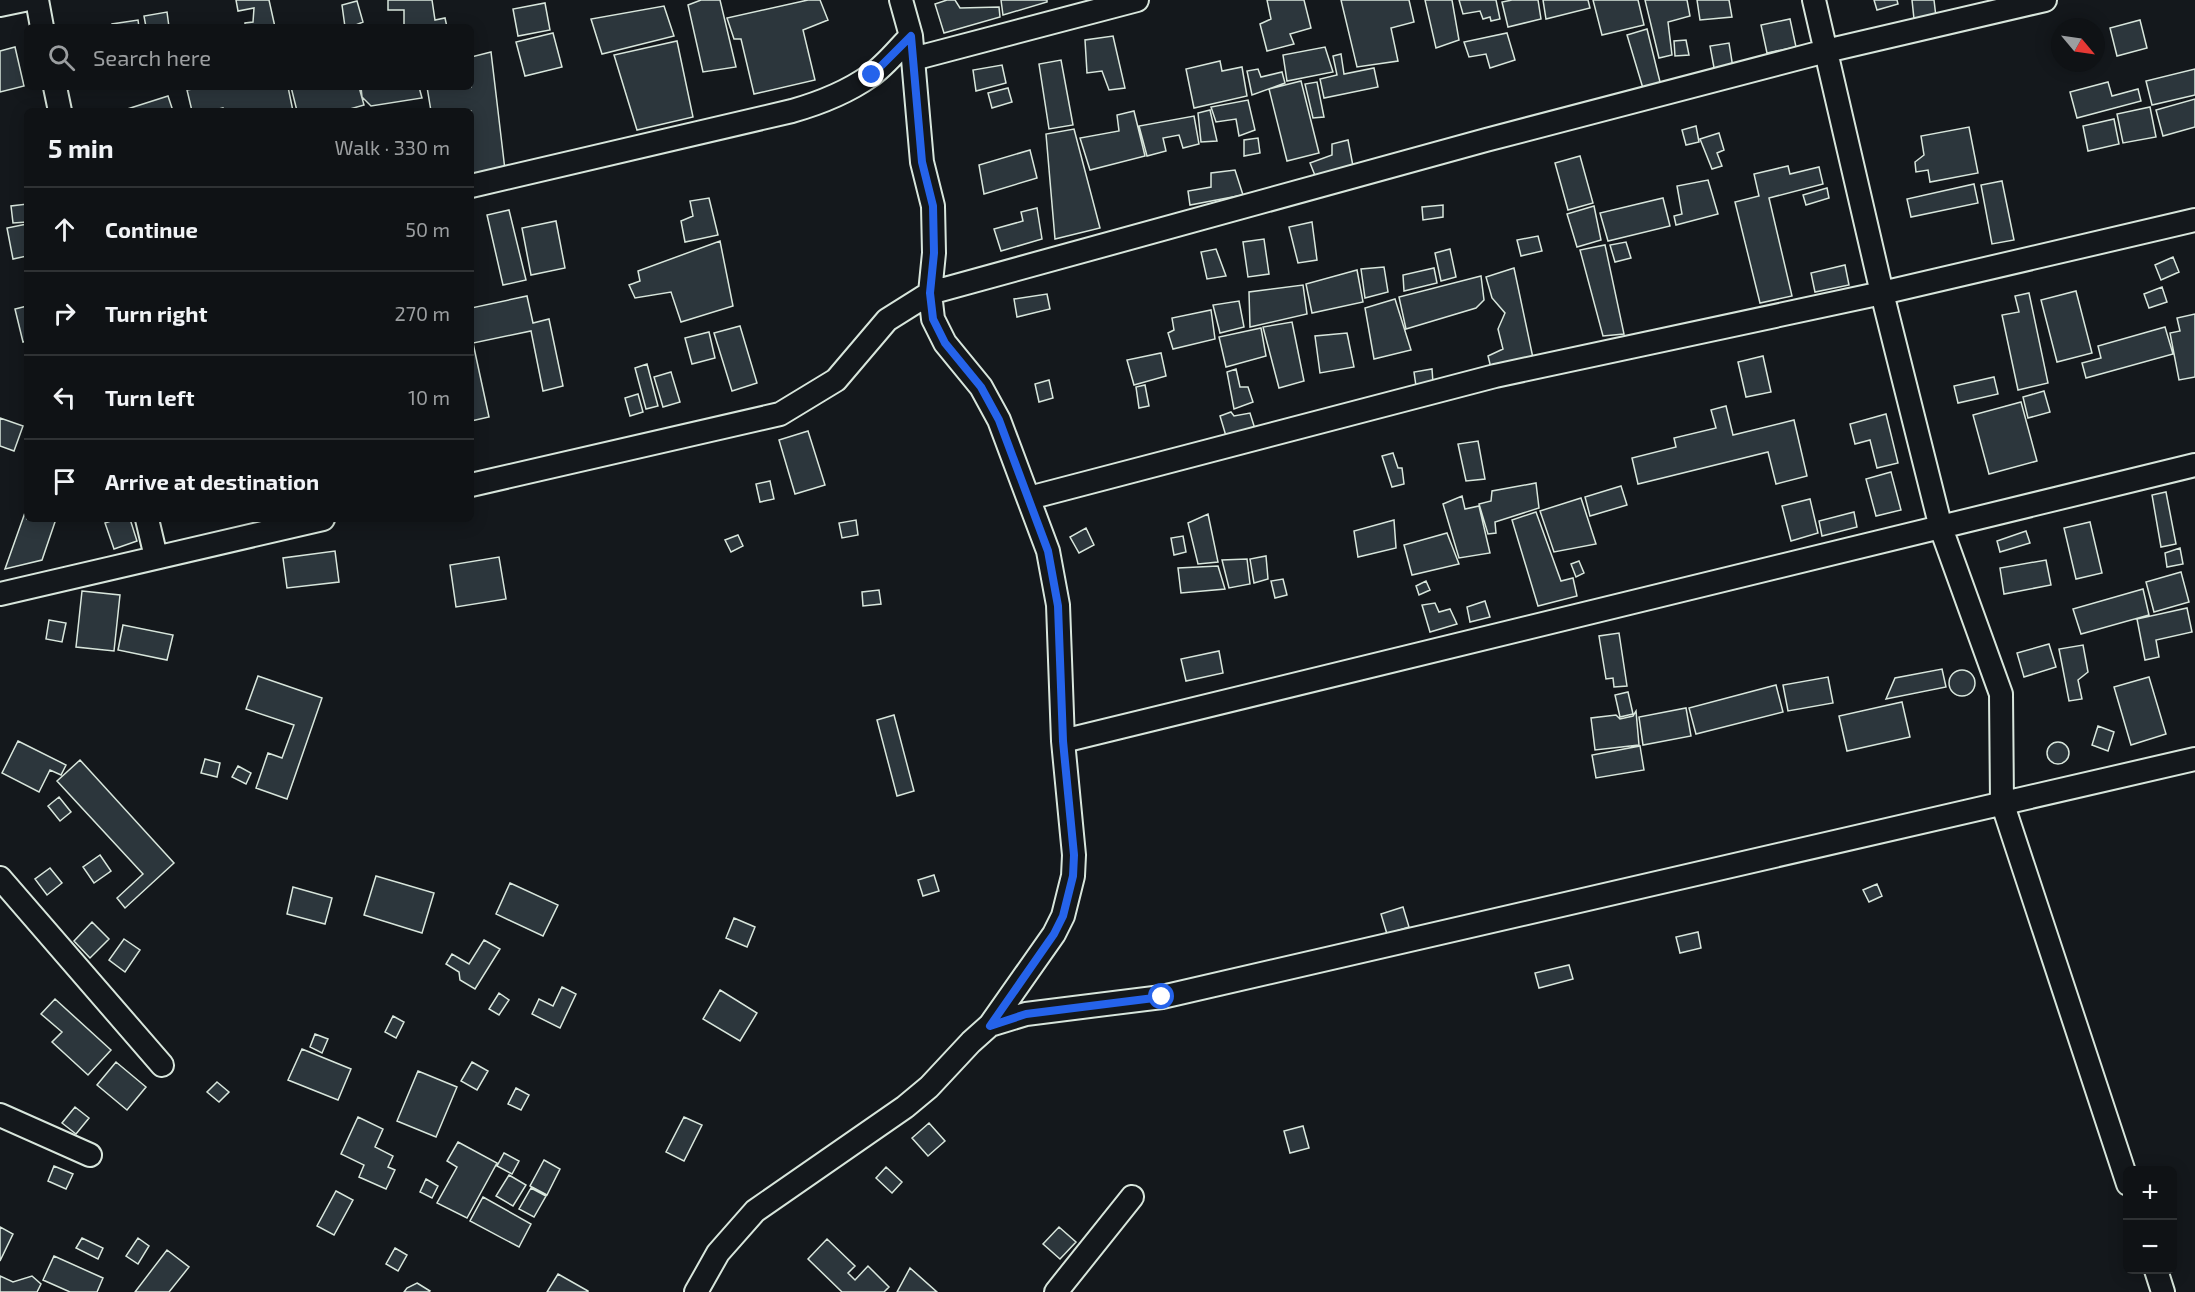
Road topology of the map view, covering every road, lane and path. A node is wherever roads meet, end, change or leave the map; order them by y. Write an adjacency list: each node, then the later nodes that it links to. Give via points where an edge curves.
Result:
1 (24, 0): 7 (street)
2 (37, 0): 8 (street)
3 (901, 0): 9 (street)
4 (1137, 0): 11 (street)
5 (1814, 0): 10 (street)
6 (2045, 0): 10 (street)
7 (0, 5)
8 (41, 24)
9 (911, 36): 11 (street); 14 (street, via 872,75 820,103)
10 (1826, 51): 16 (street); 17 (street)
11 (913, 59): 16 (street, via 922,162 933,206)
12 (56, 90): 13 (street)
13 (59, 108)
14 (474, 185)
15 (2195, 220): 17 (street)
16 (930, 293): 19 (street, via 887,320 836,380 780,414); 20 (street, via 938,332 990,403)
17 (1882, 293): 20 (street, via 1495,376); 23 (street)
18 (2195, 465): 23 (street)
19 (474, 484)
20 (1029, 498): 26 (street, via 1048,551 1058,606)
21 (148, 522): 24 (street)
22 (311, 522): 24 (street)
23 (1941, 528): 26 (street); 28 (street, via 2001,694)
24 (156, 557): 25 (street)
25 (0, 594)
26 (1063, 741): 30 (street, via 1074,855 1069,896 1054,934)
27 (2195, 759): 28 (street)
28 (2002, 802): 30 (street, via 1162,997 1026,1014); 34 (street)
29 (0, 878): 31 (street)
30 (990, 1026): 37 (street, via 905,1107 755,1211 718,1253)
31 (162, 1065)
32 (0, 1115): 33 (street)
33 (90, 1155)
34 (2123, 1172)
35 (1132, 1197): 38 (street)
36 (2158, 1274): 39 (street)
37 (696, 1292)
38 (1056, 1292)
39 (2163, 1292)

